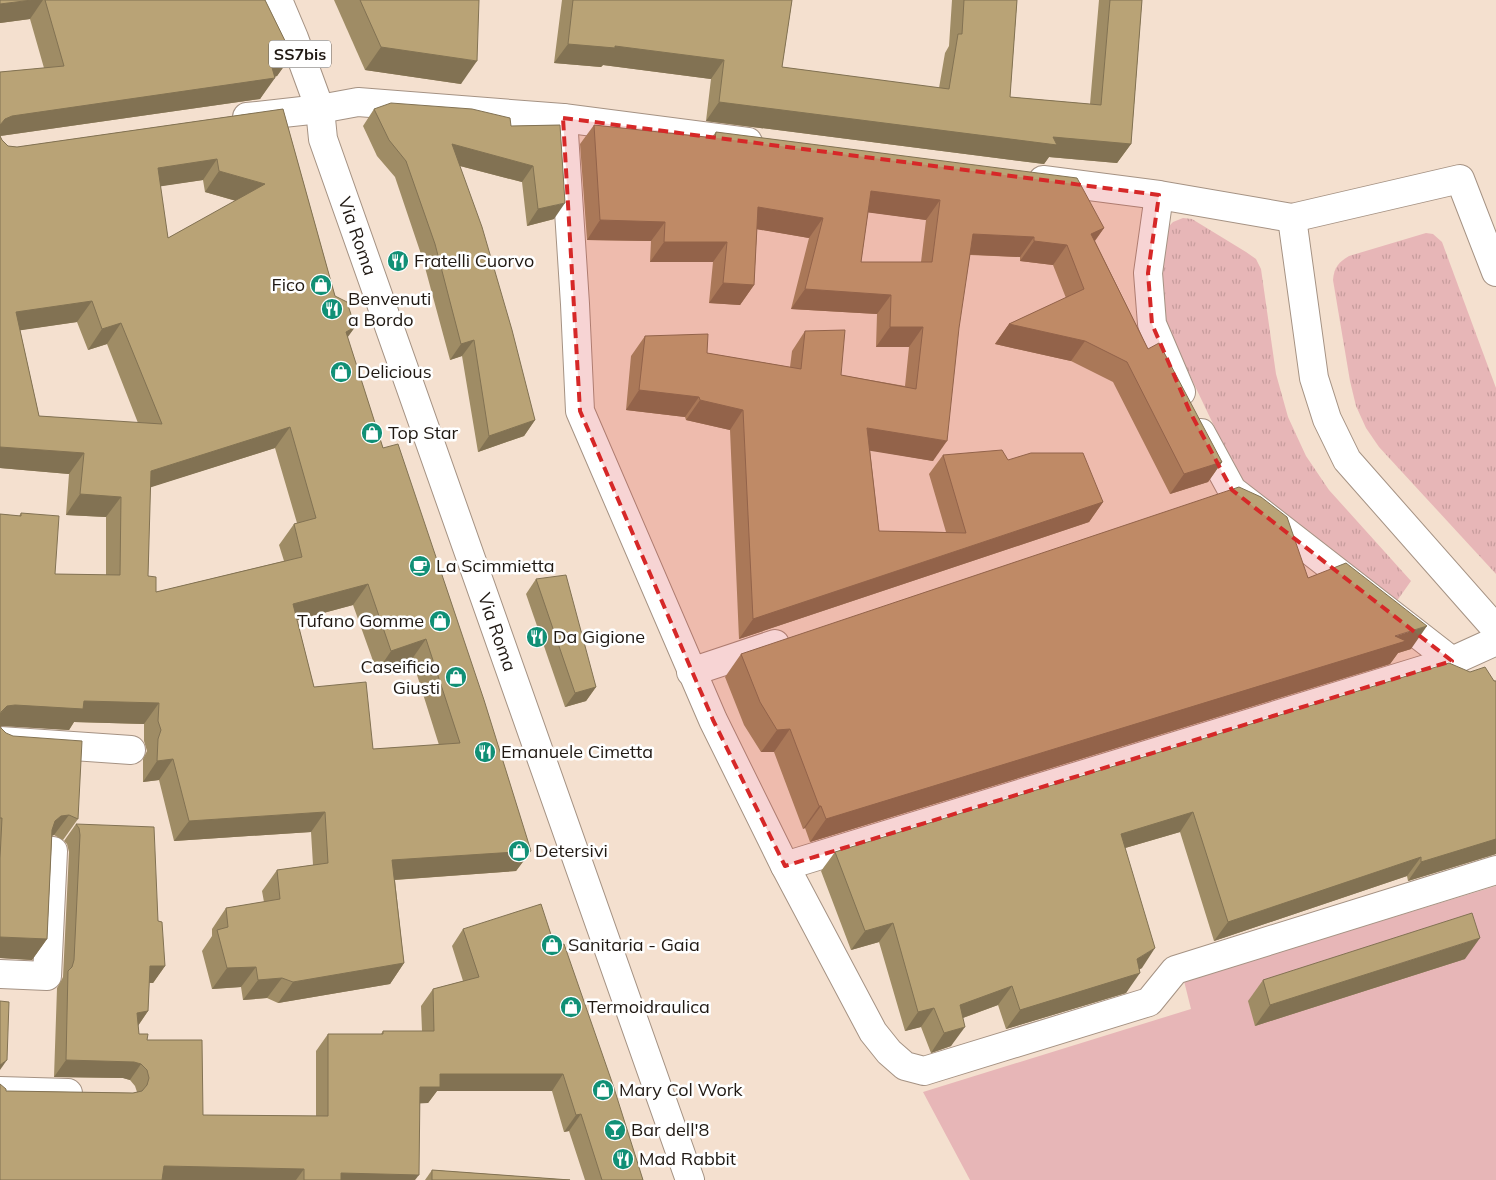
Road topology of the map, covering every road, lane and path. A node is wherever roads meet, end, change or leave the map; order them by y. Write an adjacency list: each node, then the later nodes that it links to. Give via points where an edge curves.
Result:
1 (278, 0): 2 (street, Via Roma / SS7bis)
2 (320, 109): 3 (street, via 358,102); 4 (street); 23 (street, Via Roma / SS7bis, via 324,139)
3 (563, 118): 5 (street); 14 (street, via 580,411)
4 (225, 120)
5 (769, 144)
6 (1023, 177): 7 (street)
7 (1159, 196): 8 (street); 13 (street, via 1148,273 1152,324 1222,494)
8 (1292, 218): 9 (street, via 1460,179); 10 (street, via 1314,378 1327,419 1347,460)
9 (1496, 272)
10 (1496, 629)
11 (803, 634): 14 (street)
12 (1496, 642): 13 (street)
13 (1452, 661): 18 (street)
14 (691, 672): 18 (street)
15 (0, 741): 16 (street)
16 (131, 750)
17 (53, 851): 20 (street, via 47,976)
18 (785, 866): 19 (street, via 873,1032 905,1066 924,1071 1150,1002 1175,970)
19 (1496, 870)
20 (0, 974)
21 (0, 1091): 22 (street)
22 (94, 1094)
23 (690, 1180)

